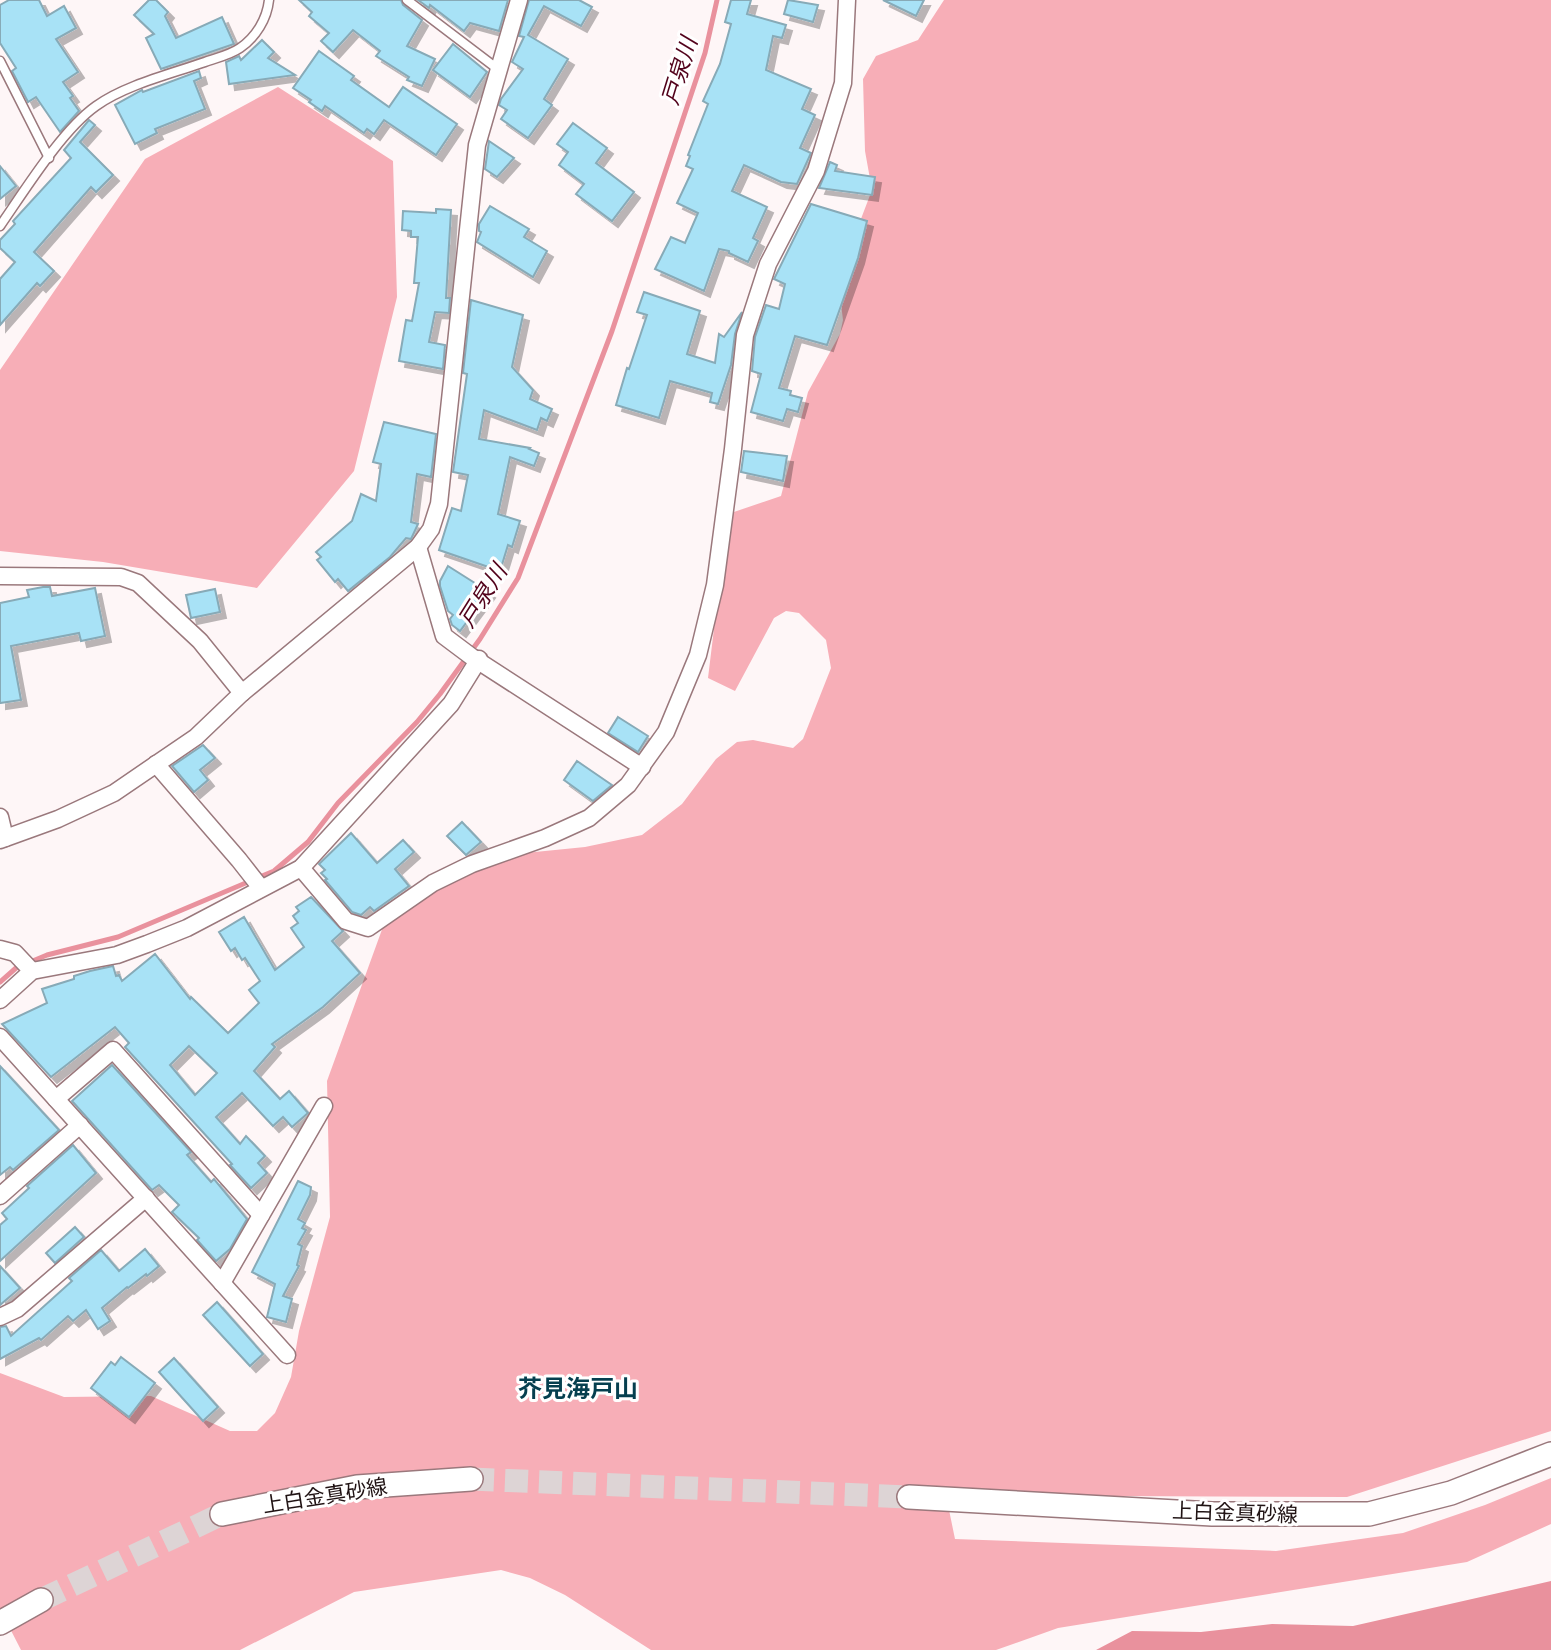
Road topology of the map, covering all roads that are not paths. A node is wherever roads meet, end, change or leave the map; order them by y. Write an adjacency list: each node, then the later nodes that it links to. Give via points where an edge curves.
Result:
1 (269, 0): 7 (lane, via 255,36 238,50 115,95 79,121)
2 (407, 0): 6 (lane)
3 (519, 0): 6 (street)
4 (847, 0): 14 (street, via 843,83 836,108 816,171 768,264 745,335 715,585 698,656 666,732)
5 (0, 61): 7 (lane)
6 (499, 70): 9 (street, via 477,145 439,504 431,529)
7 (49, 158): 8 (lane)
8 (0, 226)
9 (418, 547): 11 (street, via 444,636); 12 (street)
10 (0, 576): 12 (street, via 121,577 138,583 200,641)
11 (475, 658): 14 (street); 17 (street, via 452,704)
12 (242, 693): 13 (street, via 196,737)
13 (156, 764): 16 (street, via 114,793); 18 (street)
14 (642, 767): 17 (street, via 589,818 433,883 369,928 346,921)
15 (0, 817): 16 (street)
16 (3, 839)
17 (301, 869): 18 (street)
18 (261, 888): 20 (street, via 187,928 117,955)
19 (0, 949): 20 (street)
20 (26, 964): 21 (street)
21 (0, 1000)
22 (3, 1047): 23 (street)
23 (56, 1099): 25 (street); 28 (street, via 113,1050)
24 (324, 1105): 28 (street)
25 (79, 1125): 26 (street); 27 (street)
26 (0, 1196)
27 (146, 1198): 29 (street); 30 (street, via 17,1309)
28 (261, 1215): 29 (street)
29 (222, 1283): 31 (street)
30 (0, 1317)
31 (287, 1355)
32 (1551, 1454): 34 (main road, 上白金真砂線, via 1451,1493 1369,1514 1212,1514)
33 (471, 1479): 35 (main road, 上白金真砂線, via 357,1487)
34 (909, 1497)
35 (222, 1514)
36 (41, 1600): 37 (main road)
37 (0, 1623)

